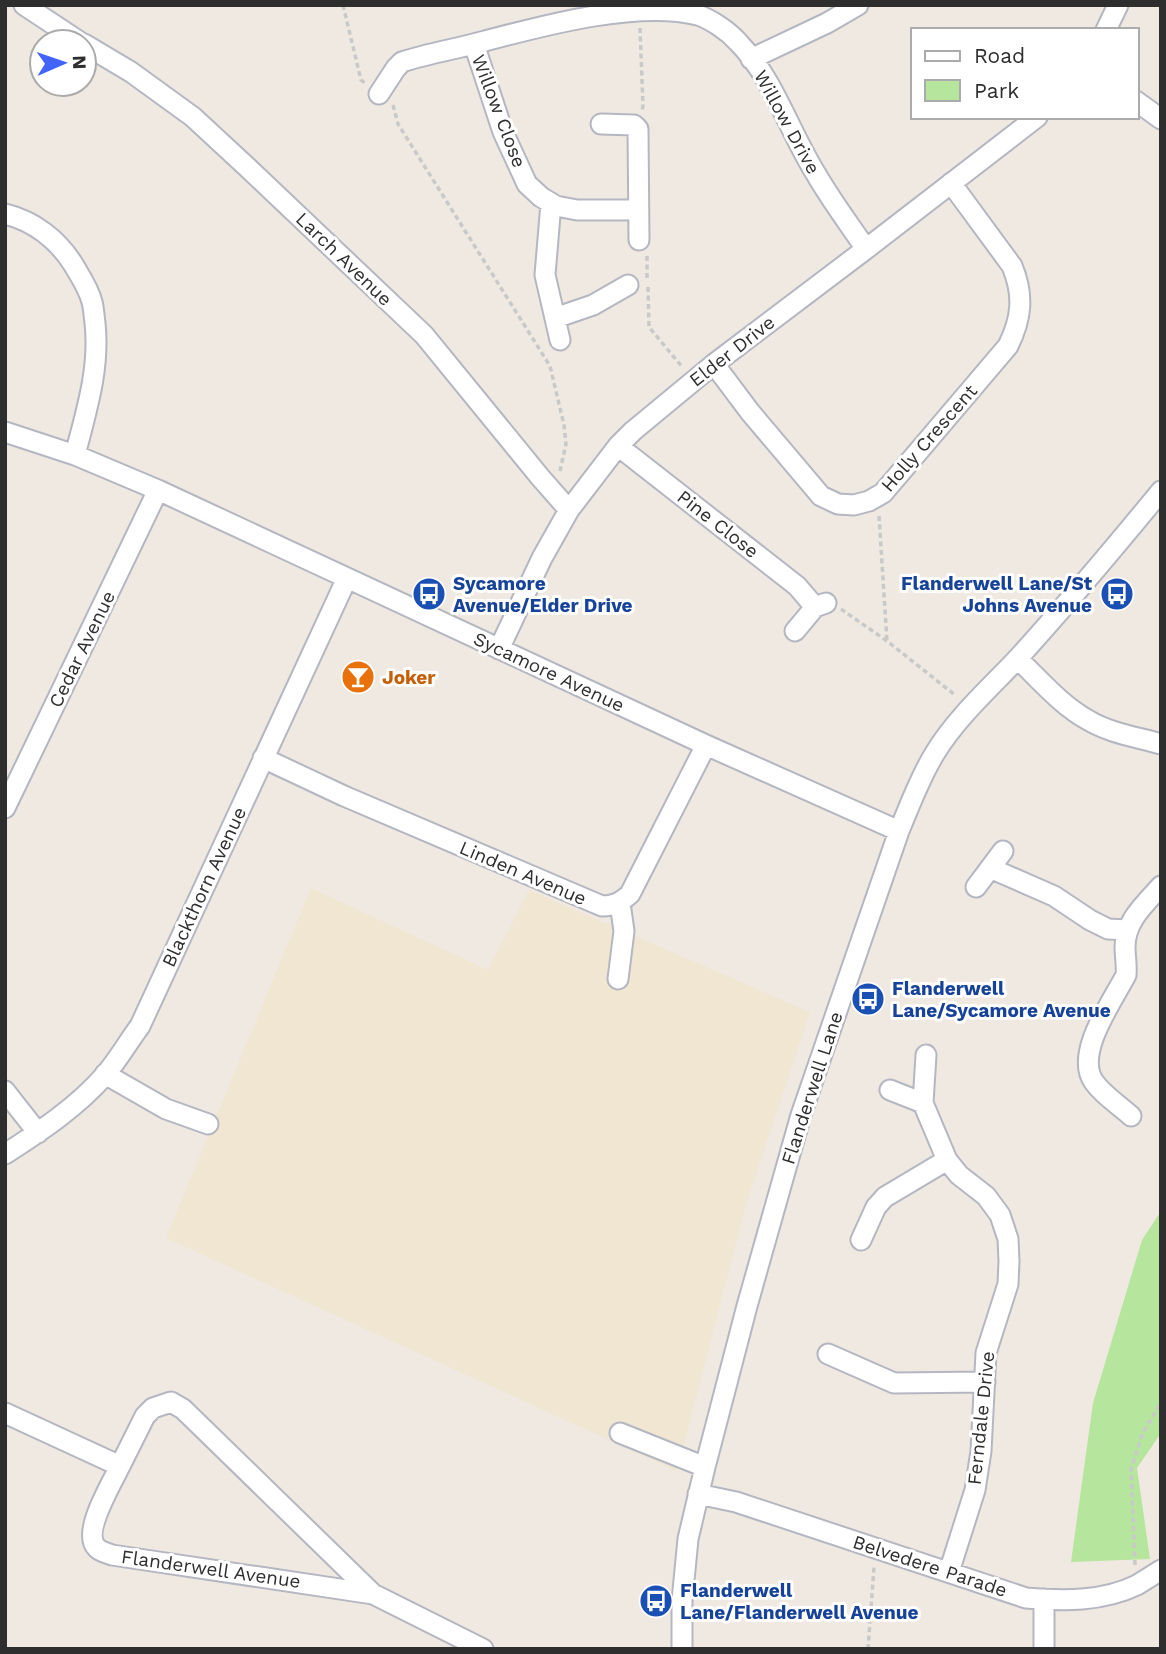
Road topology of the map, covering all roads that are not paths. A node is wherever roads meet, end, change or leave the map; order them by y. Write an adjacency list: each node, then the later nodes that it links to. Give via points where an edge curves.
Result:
1 (24, 5): 5 (street, Larch Avenue)
2 (858, 5): 9 (street)
3 (1118, 5): 6 (street)
4 (565, 12): 7 (street, Willow Close); 9 (street, Willow Drive, via 640,8 699,15 737,41)
5 (59, 28)
6 (1107, 28)
7 (474, 44): 10 (street, Willow Close, via 402,62); 16 (street, Willow Close, via 503,132 527,184)
8 (98, 52): 30 (street, Larch Avenue, via 192,117 424,335)
9 (751, 59): 20 (street, Willow Drive, via 767,80 816,174)
10 (379, 94)
11 (1138, 102): 13 (street)
12 (1034, 119): 15 (street, Elder Drive)
13 (1161, 119)
14 (601, 124): 17 (street, via 634,125 638,130)
15 (951, 183): 20 (street, Elder Drive); 24 (street, Holly Crescent, via 1012,266 1020,312 1008,346 883,493 854,505 821,496)
16 (551, 203): 17 (street, Willow Close, via 577,210); 22 (street, via 545,275)
17 (638, 210): 19 (street)
18 (5, 215): 27 (street, via 49,235 67,255 92,302 96,359)
19 (639, 240)
20 (866, 249): 24 (street, Elder Drive)
21 (628, 285): 22 (street, via 593,305)
22 (555, 318): 23 (street)
23 (560, 340)
24 (713, 364): 26 (street, Elder Drive)
25 (5, 432): 27 (street, Sycamore Avenue)
26 (618, 446): 30 (street, Elder Drive); 32 (street, Pine Close, via 821,605)
27 (75, 456): 28 (street, Sycamore Avenue)
28 (158, 490): 31 (street, Sycamore Avenue); 38 (street, Cedar Avenue)
29 (1161, 491): 34 (street, Flanderwell Lane)
30 (569, 510): 33 (street, Elder Drive)
31 (347, 578): 33 (street, Sycamore Avenue); 37 (street, Blackthorn Avenue)
32 (795, 631)
33 (499, 649): 36 (street, Sycamore Avenue)
34 (1018, 659): 35 (street, via 1089,721); 39 (street, Flanderwell Lane, via 934,753)
35 (1161, 744)
36 (706, 745): 39 (street, Sycamore Avenue); 44 (street, via 630,894)
37 (263, 758): 44 (street, Linden Avenue, via 602,906); 48 (street, Blackthorn Avenue, via 140,1026)
38 (5, 808)
39 (899, 831): 63 (street, Flanderwell Lane, via 802,1115)
40 (1003, 851): 41 (street)
41 (990, 868): 43 (street); 45 (street, via 1054,896 1108,929)
42 (1161, 886): 45 (street)
43 (976, 887)
44 (620, 903): 46 (street, via 624,931)
45 (1127, 930): 52 (street, via 1126,975 1091,1041 1088,1069 1094,1082)
46 (618, 979)
47 (926, 1055): 51 (street, Ferndale Drive)
48 (105, 1074): 53 (street, via 166,1109); 54 (street, Blackthorn Avenue)
49 (890, 1090): 51 (street)
50 (5, 1091): 54 (street)
51 (923, 1103): 56 (street, Ferndale Drive)
52 (1130, 1116)
53 (208, 1124)
54 (38, 1133): 55 (street, Blackthorn Avenue)
55 (5, 1154)
56 (947, 1160): 57 (street, via 886,1197 876,1207); 59 (street, Ferndale Drive, via 986,1196 1000,1215 1007,1238 1007,1284 986,1353)
57 (861, 1240)
58 (828, 1354): 59 (street, via 894,1383)
59 (985, 1382): 66 (street, Ferndale Drive, via 975,1490)
60 (5, 1413): 62 (street)
61 (620, 1433): 63 (street)
62 (120, 1466): 67 (street, Flanderwell Avenue, via 145,1416 171,1402); 67 (street, Flanderwell Avenue, via 91,1535 103,1552)
63 (705, 1467): 64 (street, Flanderwell Lane)
64 (698, 1494): 66 (street, Belvedere Parade, via 736,1502); 70 (street, Flanderwell Lane, via 687,1551)
65 (1161, 1570): 68 (street, Belvedere Parade, via 1109,1595)
66 (950, 1572): 68 (street, Belvedere Parade)
67 (373, 1594): 69 (street, Flanderwell Avenue)
68 (1044, 1600): 71 (street)
69 (483, 1649)
70 (681, 1649)
71 (1044, 1649)

